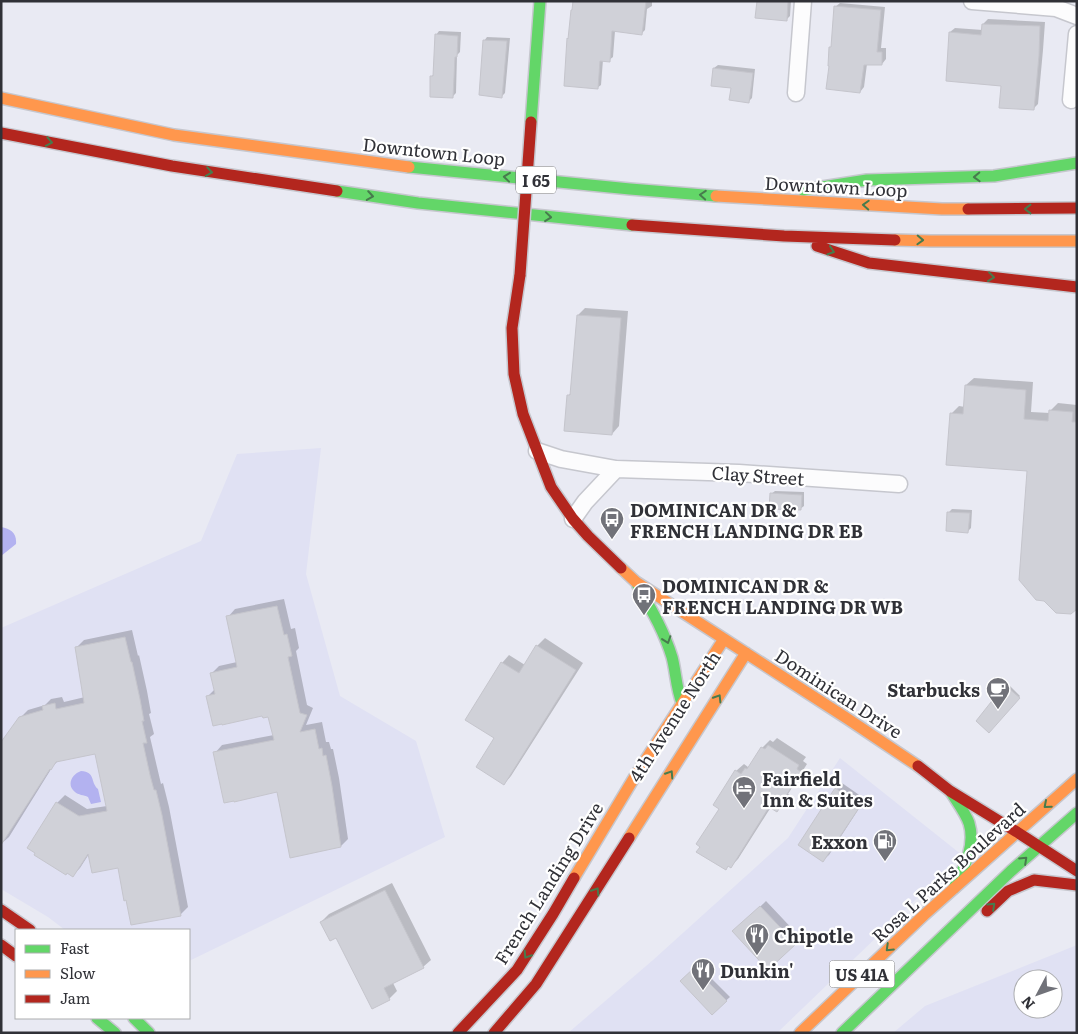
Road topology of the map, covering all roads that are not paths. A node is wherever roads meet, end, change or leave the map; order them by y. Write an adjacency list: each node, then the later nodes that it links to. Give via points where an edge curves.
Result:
1 (540, 1): 16 (main road, Dominican Drive, bridge, via 520,274 512,328 514,374 523,414)
2 (803, 1): 6 (street)
3 (972, 1): 4 (street, via 1056,8)
4 (1077, 16)
5 (1077, 34): 8 (street)
6 (796, 94)
7 (1, 98): 11 (main road, Downtown Loop / I 65, one-way to 7, via 380,163 174,135)
8 (1071, 100)
9 (1, 133): 13 (main road, I 65, one-way to 13, via 172,166 418,203 627,225)
10 (1077, 163): 11 (main road, one-way to 11, via 994,176 867,180)
11 (749, 198): 12 (main road, Downtown Loop / I 65, one-way to 11, via 942,209)
12 (1077, 208)
13 (784, 236): 14 (main road, I 65, one-way to 14); 15 (main road, one-way to 15, via 869,263)
14 (1077, 241)
15 (1077, 287)
16 (537, 452): 17 (street, Clay Street); 19 (main road, Dominican Drive, via 552,487)
17 (616, 469): 18 (street, Clay Street); 19 (street)
18 (900, 484)
19 (573, 519): 20 (main road, Dominican Drive)
20 (636, 582): 21 (main road, Dominican Drive); 23 (main road, one-way to 23, via 663,629)
21 (724, 639): 22 (main road, Dominican Drive); 23 (main road, 4th Avenue North)
22 (746, 653): 25 (main road, 4th Avenue North, one-way to 22); 26 (main road, Dominican Drive, via 918,766)
23 (682, 703): 25 (main road, 4th Avenue North)
24 (1077, 779): 29 (main road, Rosa L Parks Boulevard / US 41A, one-way to 29)
25 (646, 785): 27 (main road, 4th Avenue North); 46 (main road, 4th Avenue North, one-way to 25, via 536,984 648,808)
26 (950, 791): 29 (main road, Dominican Drive); 33 (main road, via 966,816 972,838)
27 (624, 794): 45 (main road, French Landing Drive, one-way to 45, via 518,970)
28 (1077, 813): 30 (main road, US 41A)
29 (1018, 832): 30 (main road, Dominican Drive); 33 (main road, Rosa L Parks Boulevard / US 41A)
30 (1039, 846): 31 (main road, Dominican Drive); 39 (main road, US 41A, one-way to 30)
31 (1077, 871)
32 (1077, 885): 35 (main road, one-way to 32, via 1008,891 1034,880)
33 (954, 889): 47 (main road, Rosa L Parks Boulevard / US 41A, one-way to 47)
34 (1, 910): 36 (main road)
35 (981, 916)
36 (29, 929)
37 (1, 945): 40 (main road)
38 (947, 948): 39 (main road)
39 (925, 954): 48 (main road, US 41A)
40 (15, 955)
41 (98, 1019): 43 (main road)
42 (135, 1019): 44 (main road)
43 (115, 1033)
44 (149, 1033)
45 (458, 1033)
46 (494, 1033)
47 (800, 1033)
48 (842, 1033)

